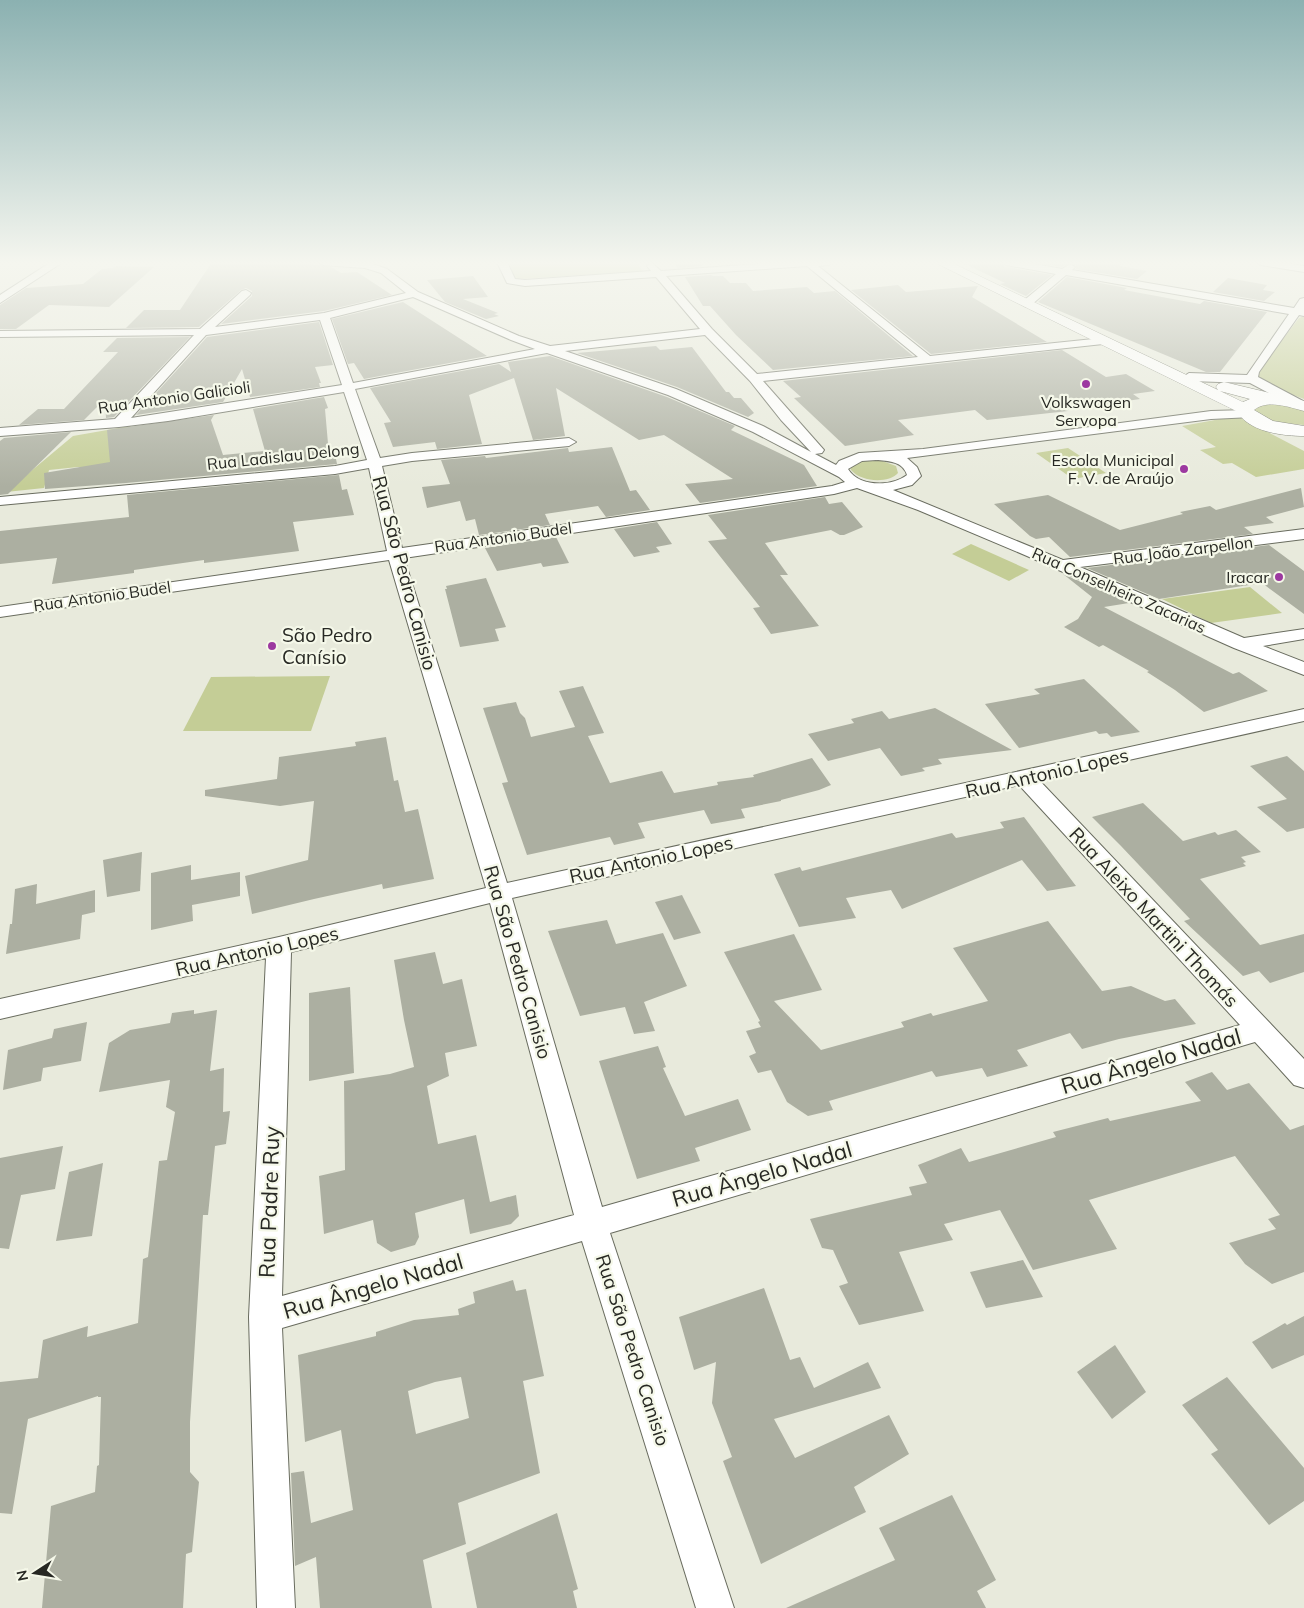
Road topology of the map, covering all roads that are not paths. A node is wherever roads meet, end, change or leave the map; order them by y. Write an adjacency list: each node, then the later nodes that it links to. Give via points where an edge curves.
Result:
1 (198, 337): 21 (street)
2 (331, 337): 16 (street, Rua São Pedro Canisio)
3 (516, 337): 10 (street)
4 (657, 337): 10 (street, Rua Antonio Galicioli)
5 (714, 337): 14 (street)
6 (899, 337): 11 (street)
7 (1095, 337): 9 (main road)
8 (1281, 337): 15 (street, via 1253,372)
9 (1103, 341): 11 (street); 12 (main road)
10 (547, 350): 16 (street, Rua Antonio Galicioli); 22 (street, via 672,392)
11 (927, 360): 14 (street)
12 (1152, 364): 13 (main road); 19 (main road)
13 (1189, 377): 15 (street); 17 (main road)
14 (754, 378): 20 (street)
15 (1252, 379): 18 (street)
16 (349, 387): 21 (street, Rua Antonio Galicioli); 30 (street, Rua São Pedro Canisio)
17 (1278, 401): 18 (main road); 19 (main road, via 1255,402 1248,405)
18 (1301, 405)
19 (1246, 412): 23 (main road, via 1253,419 1275,428); 28 (street)
20 (786, 418): 22 (street, via 775,427); 27 (street)
21 (118, 424): 24 (street, Rua Antonio Galicioli)
22 (758, 429): 25 (street)
23 (1304, 431)
24 (0, 432)
25 (774, 437): 27 (street); 31 (street)
26 (569, 442): 30 (street, Rua Ladislau Delong, via 412,457)
27 (817, 450): 29 (street, via 833,455)
28 (923, 453): 29 (street); 32 (street, via 914,462)
29 (864, 456): 31 (street, via 844,464 841,468); 32 (street, via 902,462)
30 (375, 464): 34 (street, Rua Ladislau Delong); 37 (street, Rua São Pedro Canisio)
31 (843, 474): 33 (street, Rua Conselheiro Zacarias)
32 (911, 475): 33 (street, Rua Antonio Budel, via 892,487); 35 (street, Rua Conselheiro Zacarias, via 912,490)
33 (862, 484): 35 (street, Rua Conselheiro Zacarias); 37 (street, Rua Antonio Budel)
34 (0, 501)
35 (934, 510): 38 (street, Rua Conselheiro Zacarias)
36 (1304, 534): 38 (street, Rua João Zarpellon)
37 (395, 553): 39 (street, Rua Antonio Budel); 45 (street, Rua São Pedro Canisio)
38 (1062, 565): 41 (street, Rua Conselheiro Zacarias)
39 (0, 612)
40 (1304, 634): 41 (street)
41 (1240, 644): 42 (street, Rua Conselheiro Zacarias)
42 (1304, 669)
43 (1304, 715): 44 (street, Rua Antonio Lopes)
44 (1025, 778): 45 (street, Rua Antonio Lopes); 48 (street, Rua Aleixo Martini Thomás)
45 (499, 893): 46 (street, Rua Antonio Lopes); 50 (street, Rua São Pedro Canisio)
46 (279, 946): 47 (street, Rua Antonio Lopes); 51 (street, Rua Padre Ruy)
47 (0, 1009)
48 (1259, 1030): 49 (street, Rua Aleixo Martini Thomás); 50 (street, Rua Ângelo Nadal)
49 (1304, 1077)
50 (592, 1224): 51 (street, Rua Ângelo Nadal); 53 (street, Rua São Pedro Canisio)
51 (265, 1317): 52 (street, Rua Padre Ruy)
52 (276, 1608)
53 (715, 1608)

